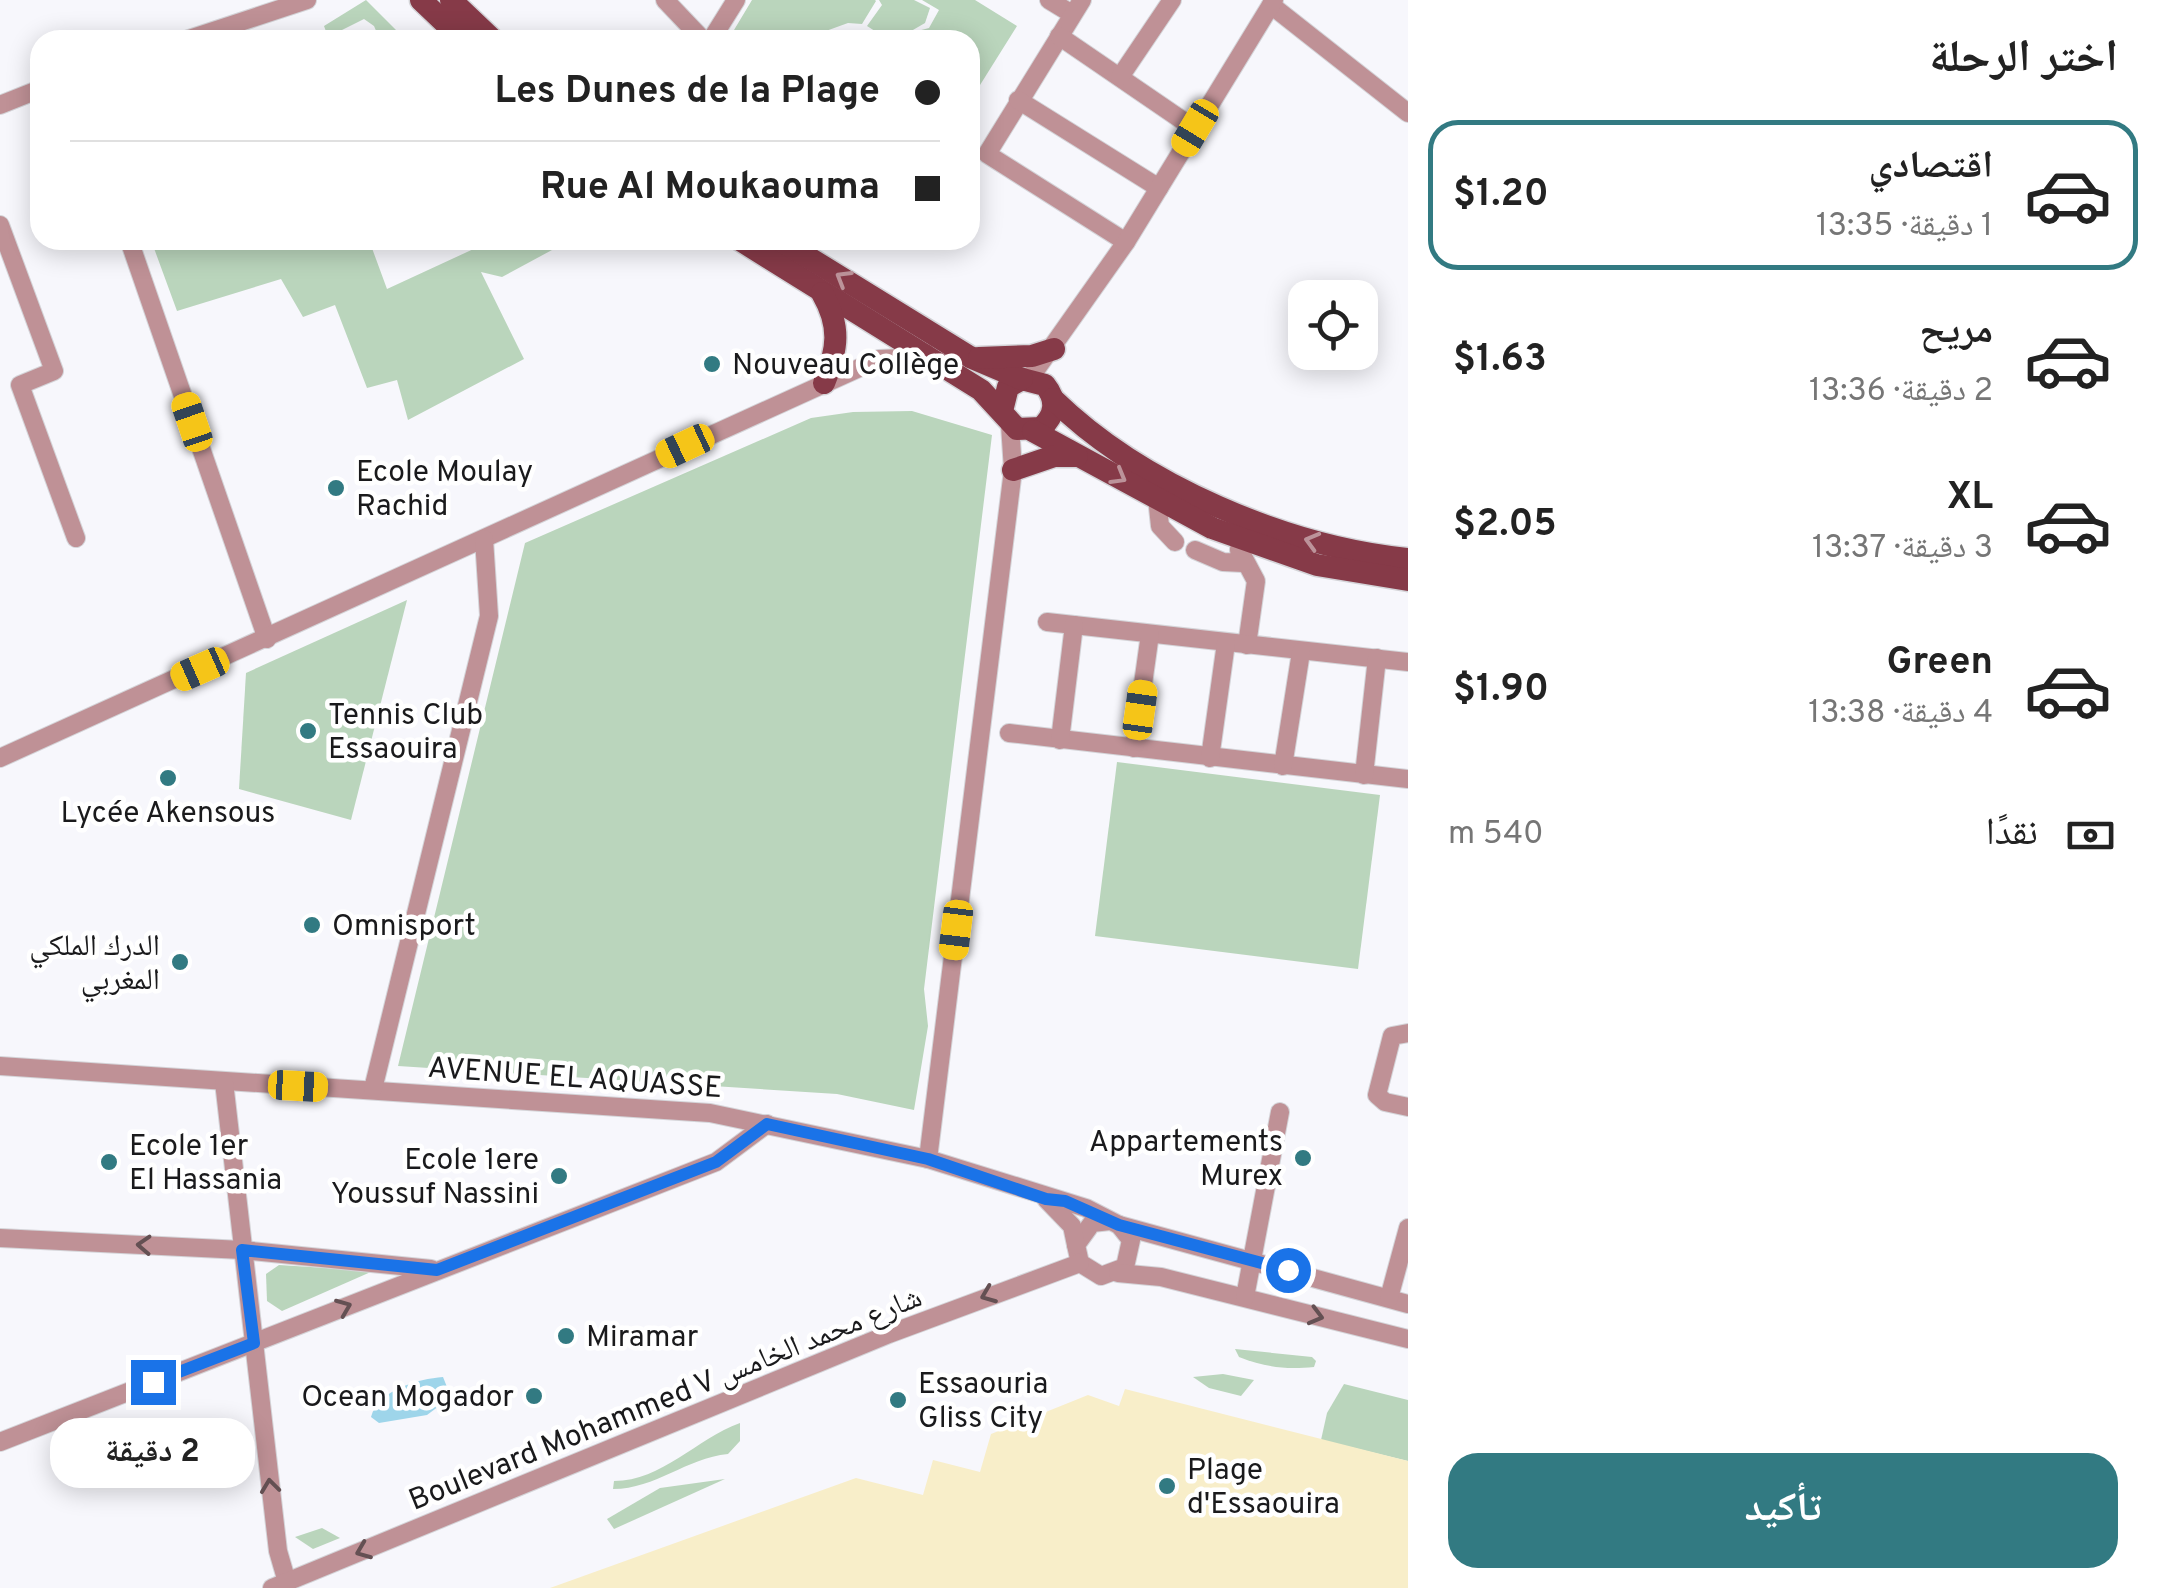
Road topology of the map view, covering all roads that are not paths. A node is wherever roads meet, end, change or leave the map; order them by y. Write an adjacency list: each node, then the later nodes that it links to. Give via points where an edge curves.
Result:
1 (307, 0): 10 (street)
2 (421, 0): 11 (main road)
3 (451, 0): 12 (main road)
4 (665, 0): 13 (street)
5 (736, 0): 14 (street)
6 (1049, 0): 9 (street)
7 (1172, 0): 16 (street)
8 (1272, 2): 20 (street); 21 (street)
9 (1077, 7): 15 (street)
10 (216, 30)
11 (453, 30)
12 (482, 30)
13 (694, 30)
14 (717, 30)
15 (1059, 36): 16 (street); 18 (street)
16 (1120, 77): 21 (street)
17 (30, 94): 19 (street)
18 (1018, 100): 22 (street); 24 (street, via 987,156)
19 (0, 104)
20 (1408, 113)
21 (1195, 128): 22 (street)
22 (1159, 188): 24 (street)
23 (0, 225): 42 (street, via 54,371 20,385)
24 (1126, 242): 32 (street)
25 (132, 250): 52 (street)
26 (755, 250): 28 (main road)
27 (796, 250): 29 (main road, one-way to 27)
28 (822, 293): 31 (main road); 36 (main road, via 838,333)
29 (907, 317): 30 (main road); 31 (street)
30 (936, 336): 33 (street); 34 (main road)
31 (894, 338): 33 (main road); 35 (street)
32 (1054, 349): 34 (main road); 37 (street)
33 (923, 357): 35 (street); 38 (main road, via 981,390)
34 (970, 357): 37 (main road)
35 (879, 359): 36 (street)
36 (824, 383): 43 (street)
37 (1038, 386): 38 (main road, via 1052,415); 38 (main road, via 1003,394); 47 (main road, one-way to 37, via 1320,544 1220,506 1095,434)
38 (1018, 424): 39 (main road); 40 (street)
39 (1082, 456): 40 (main road, via 1054,456); 41 (main road, one-way to 41)
40 (1012, 470): 73 (street)
41 (1157, 498): 44 (street, via 1160,526); 45 (main road)
42 (76, 538)
43 (484, 539): 52 (street); 69 (street, via 489,616)
44 (1175, 542)
45 (1241, 543): 46 (street, via 1243,563); 48 (main road, via 1316,565); 54 (street, via 1256,581)
46 (1196, 550)
47 (1408, 559)
48 (1408, 580)
49 (1047, 622): 50 (street)
50 (1074, 626): 51 (street); 59 (street)
51 (1150, 634): 53 (street); 60 (street)
52 (267, 639): 61 (street)
53 (1226, 643): 54 (street); 62 (street)
54 (1247, 645): 55 (street)
55 (1301, 652): 56 (street); 63 (street)
56 (1377, 658): 57 (street); 64 (street)
57 (1408, 662)
58 (1009, 733): 59 (street)
59 (1060, 740): 60 (street)
60 (1134, 748): 62 (street)
61 (0, 758)
62 (1210, 758): 63 (street)
63 (1283, 766): 64 (street)
64 (1364, 774): 65 (street)
65 (1408, 779)
66 (1408, 1033): 70 (street, via 1392,1036 1377,1095)
67 (0, 1066): 68 (street, AVENUE EL AQUASSE)
68 (224, 1082): 69 (street, AVENUE EL AQUASSE); 78 (street)
69 (373, 1090): 72 (street, AVENUE EL AQUASSE, via 710,1113)
70 (1408, 1108)
71 (1280, 1112): 80 (street)
72 (767, 1124): 73 (street, AVENUE EL AQUASSE); 81 (street, via 716,1162)
73 (928, 1159): 74 (street, AVENUE EL AQUASSE)
74 (1039, 1196): 75 (street); 79 (street, via 1072,1226)
75 (1115, 1223): 79 (street, via 1092,1223); 80 (street); 82 (street, via 1132,1249)
76 (1408, 1228): 84 (street)
77 (0, 1238): 78 (street, one-way to 77)
78 (242, 1250): 81 (street); 87 (street)
79 (1078, 1254): 82 (street, via 1101,1276); 89 (street, Boulevard Mohammed V شارع محمد الخامس, one-way to 89)
80 (1254, 1260): 83 (street); 84 (street)
81 (437, 1270): 87 (street, one-way to 81)
82 (1118, 1272): 83 (street)
83 (1245, 1297): 86 (street, one-way to 86)
84 (1389, 1298): 85 (street)
85 (1408, 1304)
86 (1408, 1339)
87 (254, 1343): 88 (street); 89 (street, one-way to 87)
88 (0, 1442)
89 (280, 1585)

